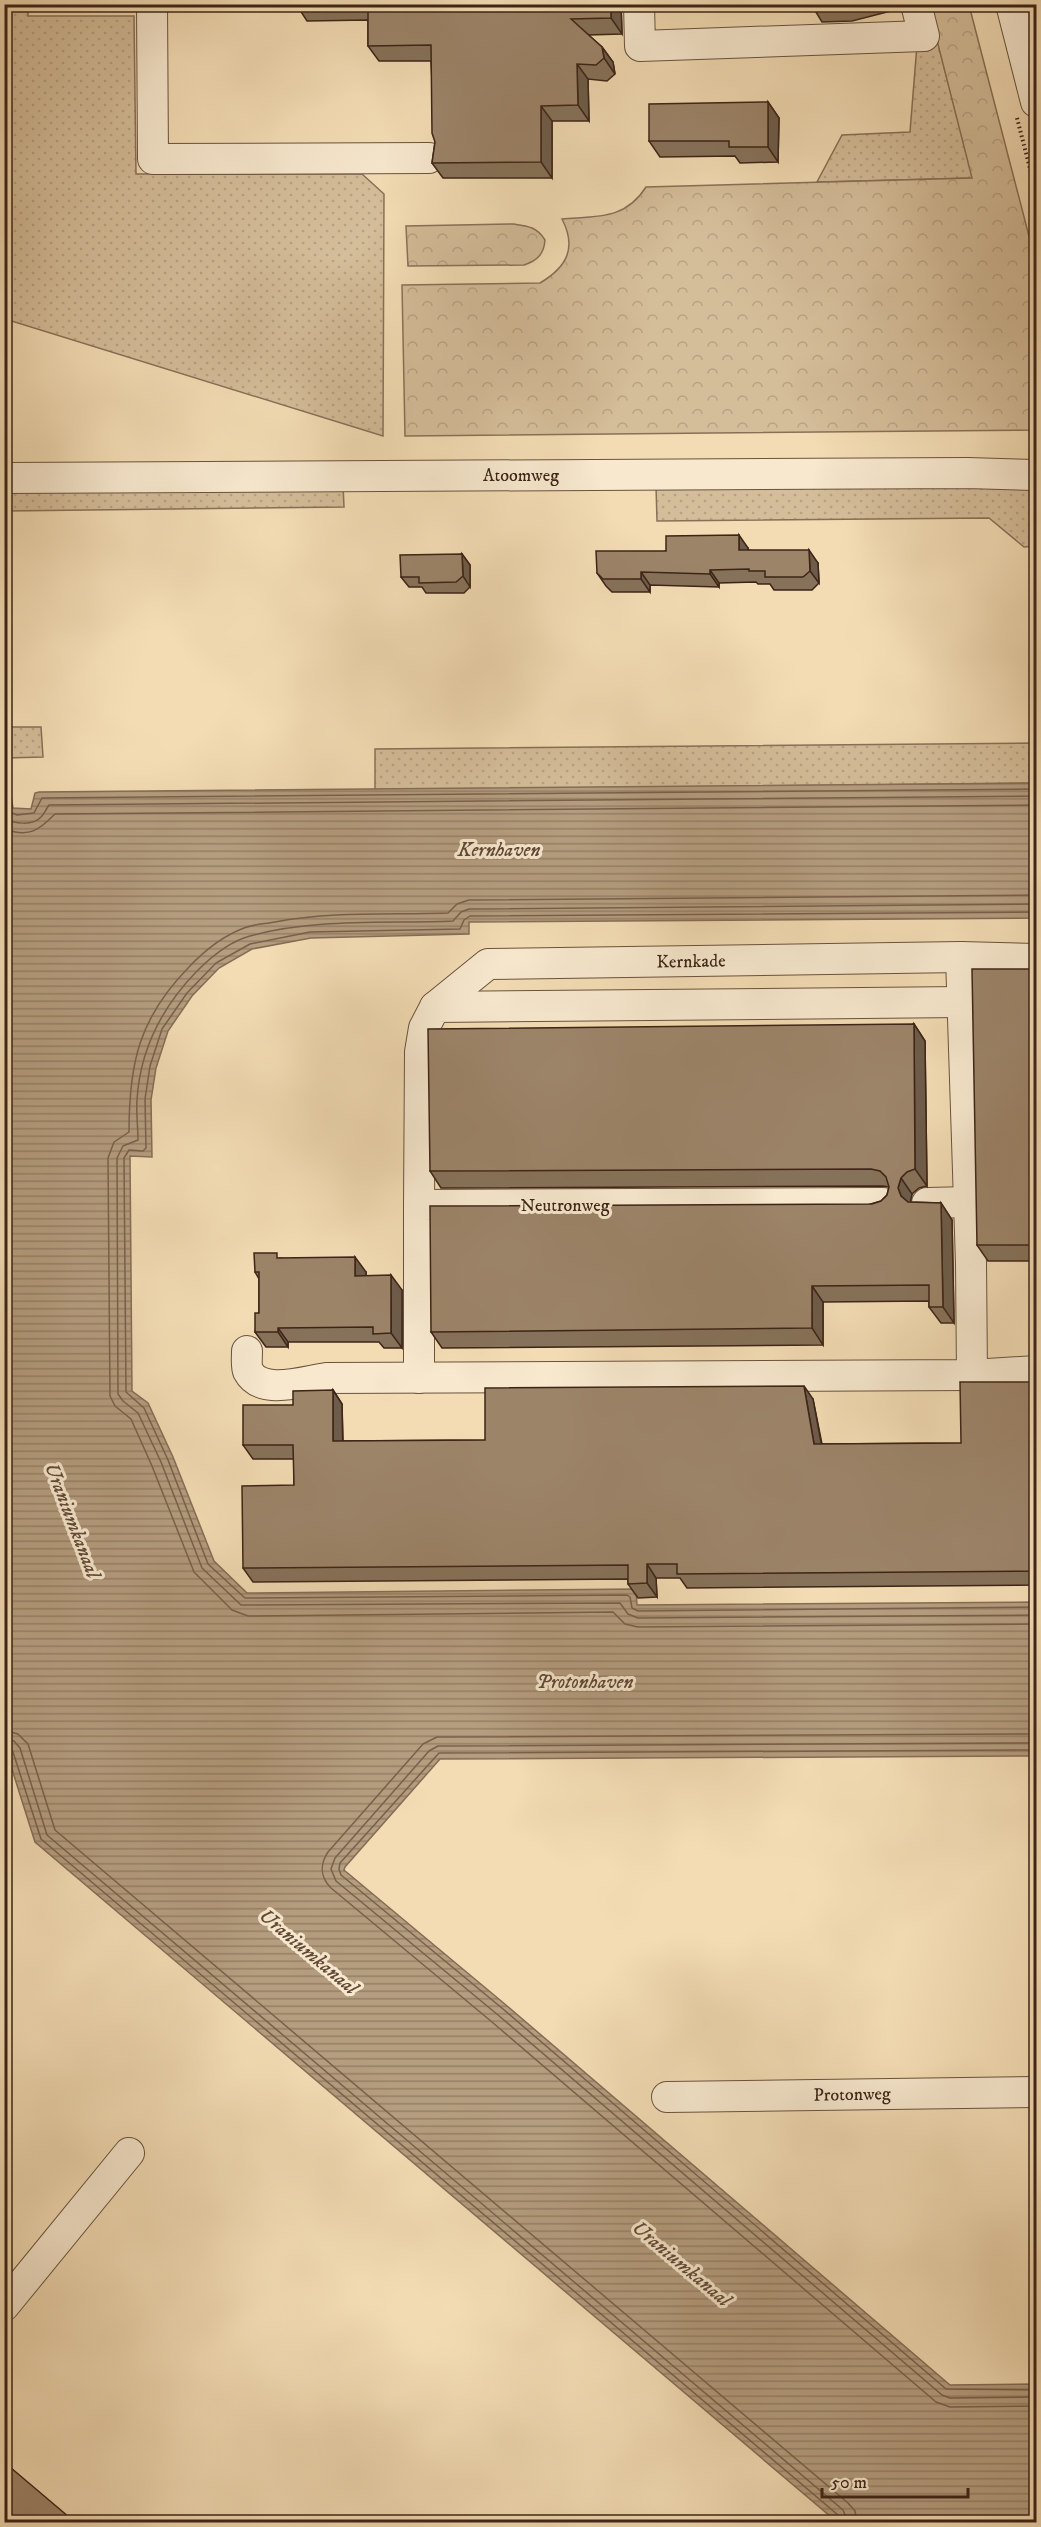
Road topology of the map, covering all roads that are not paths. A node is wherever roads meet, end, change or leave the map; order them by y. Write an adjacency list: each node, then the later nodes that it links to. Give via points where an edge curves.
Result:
1 (152, 4): 6 (street, via 153,159)
2 (639, 4): 3 (street, via 640,46 924,36)
3 (916, 4)
4 (1011, 4): 5 (street)
5 (1036, 102)
6 (429, 158)
7 (1036, 475): 8 (street, Atoomweg, via 967,472)
8 (4, 478)
9 (961, 957): 10 (street, Kernkade); 11 (street); 12 (street, Kernkade, via 488,964)
10 (1036, 959)
11 (962, 1002): 12 (street); 13 (street)
12 (435, 1007): 16 (street, Kernkade, via 424,1028 420,1052)
13 (970, 1202): 15 (street); 19 (street)
14 (883, 1203): 16 (street, Neutronweg)
15 (927, 1203)
16 (419, 1205): 20 (street)
17 (247, 1351): 20 (street, via 248,1370 256,1381 268,1385 326,1378)
18 (1036, 1371): 19 (street)
19 (972, 1375): 20 (street)
20 (419, 1378)
21 (1036, 2092): 22 (street, Protonweg)
22 (667, 2097)
23 (129, 2153): 24 (street)
24 (4, 2306)

